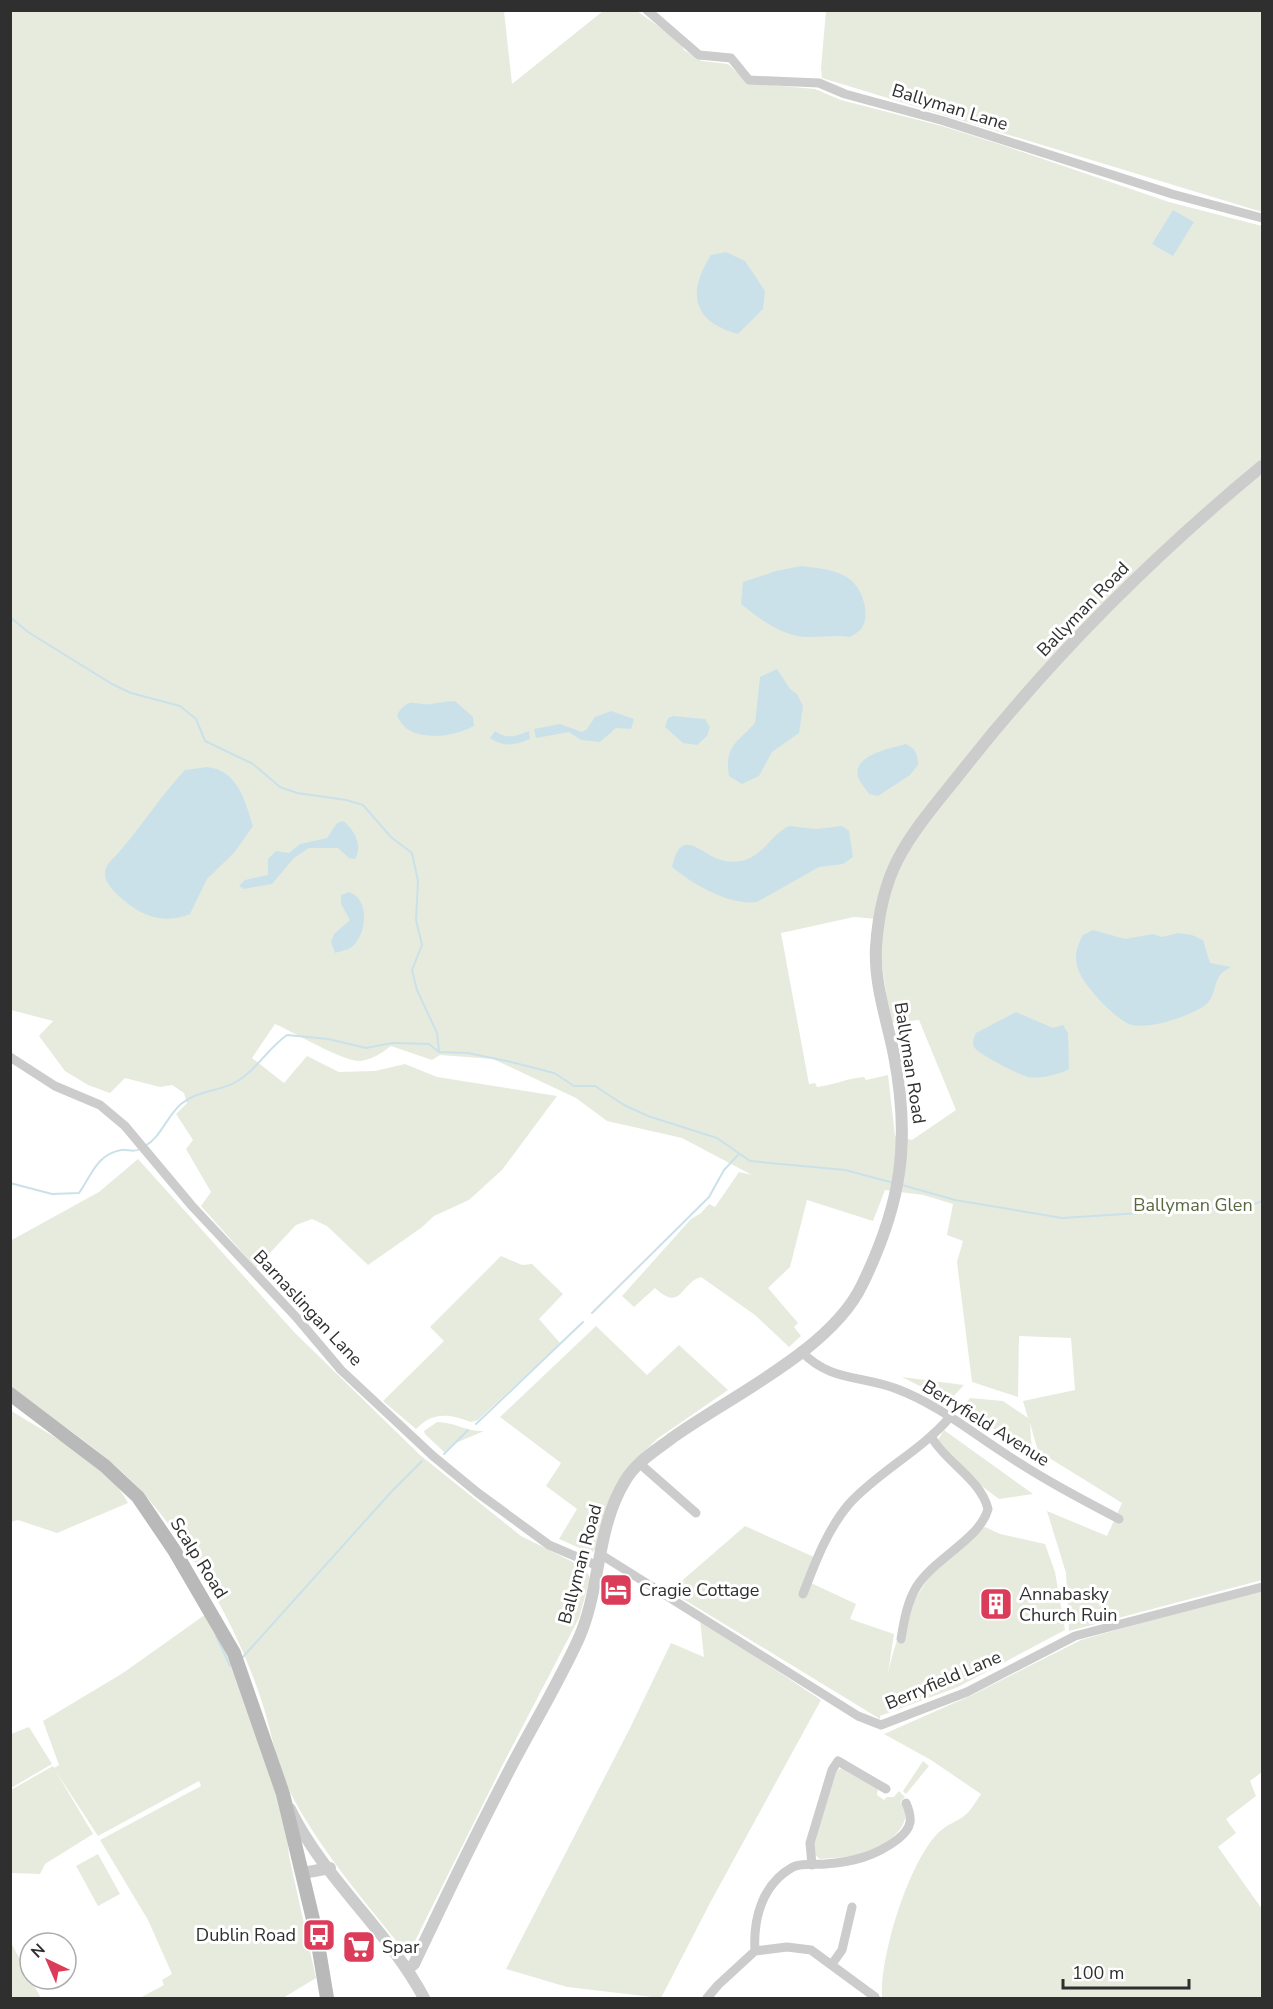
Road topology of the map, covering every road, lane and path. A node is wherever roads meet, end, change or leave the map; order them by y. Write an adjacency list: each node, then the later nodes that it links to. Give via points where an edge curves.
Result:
1 (647, 10): 2 (street, Ballyman Lane, via 699,55 731,58 749,80 819,83 1172,194)
2 (1263, 218)
3 (1263, 466): 5 (street, Ballyman Road, via 1177,539 1032,687 898,858 883,899 876,954 880,996 901,1101 901,1169 884,1234 860,1291 832,1325)
4 (10, 1057): 12 (street, Barnaslingan Lane, via 55,1086 100,1105 125,1126 341,1370 433,1456 549,1545)
5 (801, 1351): 7 (street, Berryfield Avenue, via 821,1369 897,1388); 9 (street, Ballyman Road)
6 (10, 1394): 17 (main road, Scalp Road, via 126,1483 148,1512 234,1653)
7 (950, 1417): 8 (street); 11 (street, Berryfield Avenue, via 1038,1474)
8 (932, 1438): 14 (street, via 849,1504 822,1546); 15 (street, via 940,1452 980,1490 988,1509 981,1526 941,1559 916,1588)
9 (639, 1463): 10 (street); 12 (street, Ballyman Road, via 615,1503)
10 (696, 1513)
11 (1119, 1519)
12 (599, 1560): 13 (street, Berryfield Lane, via 858,1716 881,1725 967,1692 1075,1636); 25 (street, Ballyman Road, via 579,1636 482,1822 414,1964)
13 (1263, 1587)
14 (803, 1594)
15 (901, 1639)
16 (886, 1789): 19 (street, via 838,1761 810,1843)
17 (283, 1794): 20 (street, via 298,1824); 21 (main road)
18 (906, 1803): 19 (street, via 912,1817 908,1831 880,1852 860,1859)
19 (812, 1865): 23 (street, via 795,1866 780,1876 766,1894 757,1913)
20 (330, 1868): 21 (street); 25 (street)
21 (303, 1874): 27 (main road)
22 (852, 1907): 24 (street, via 842,1950)
23 (755, 1951): 24 (street, via 787,1947 812,1950); 29 (street)
24 (832, 1964): 26 (street)
25 (408, 1969): 28 (street)
26 (875, 1997)
27 (327, 1998)
28 (424, 1998)
29 (707, 1998)

